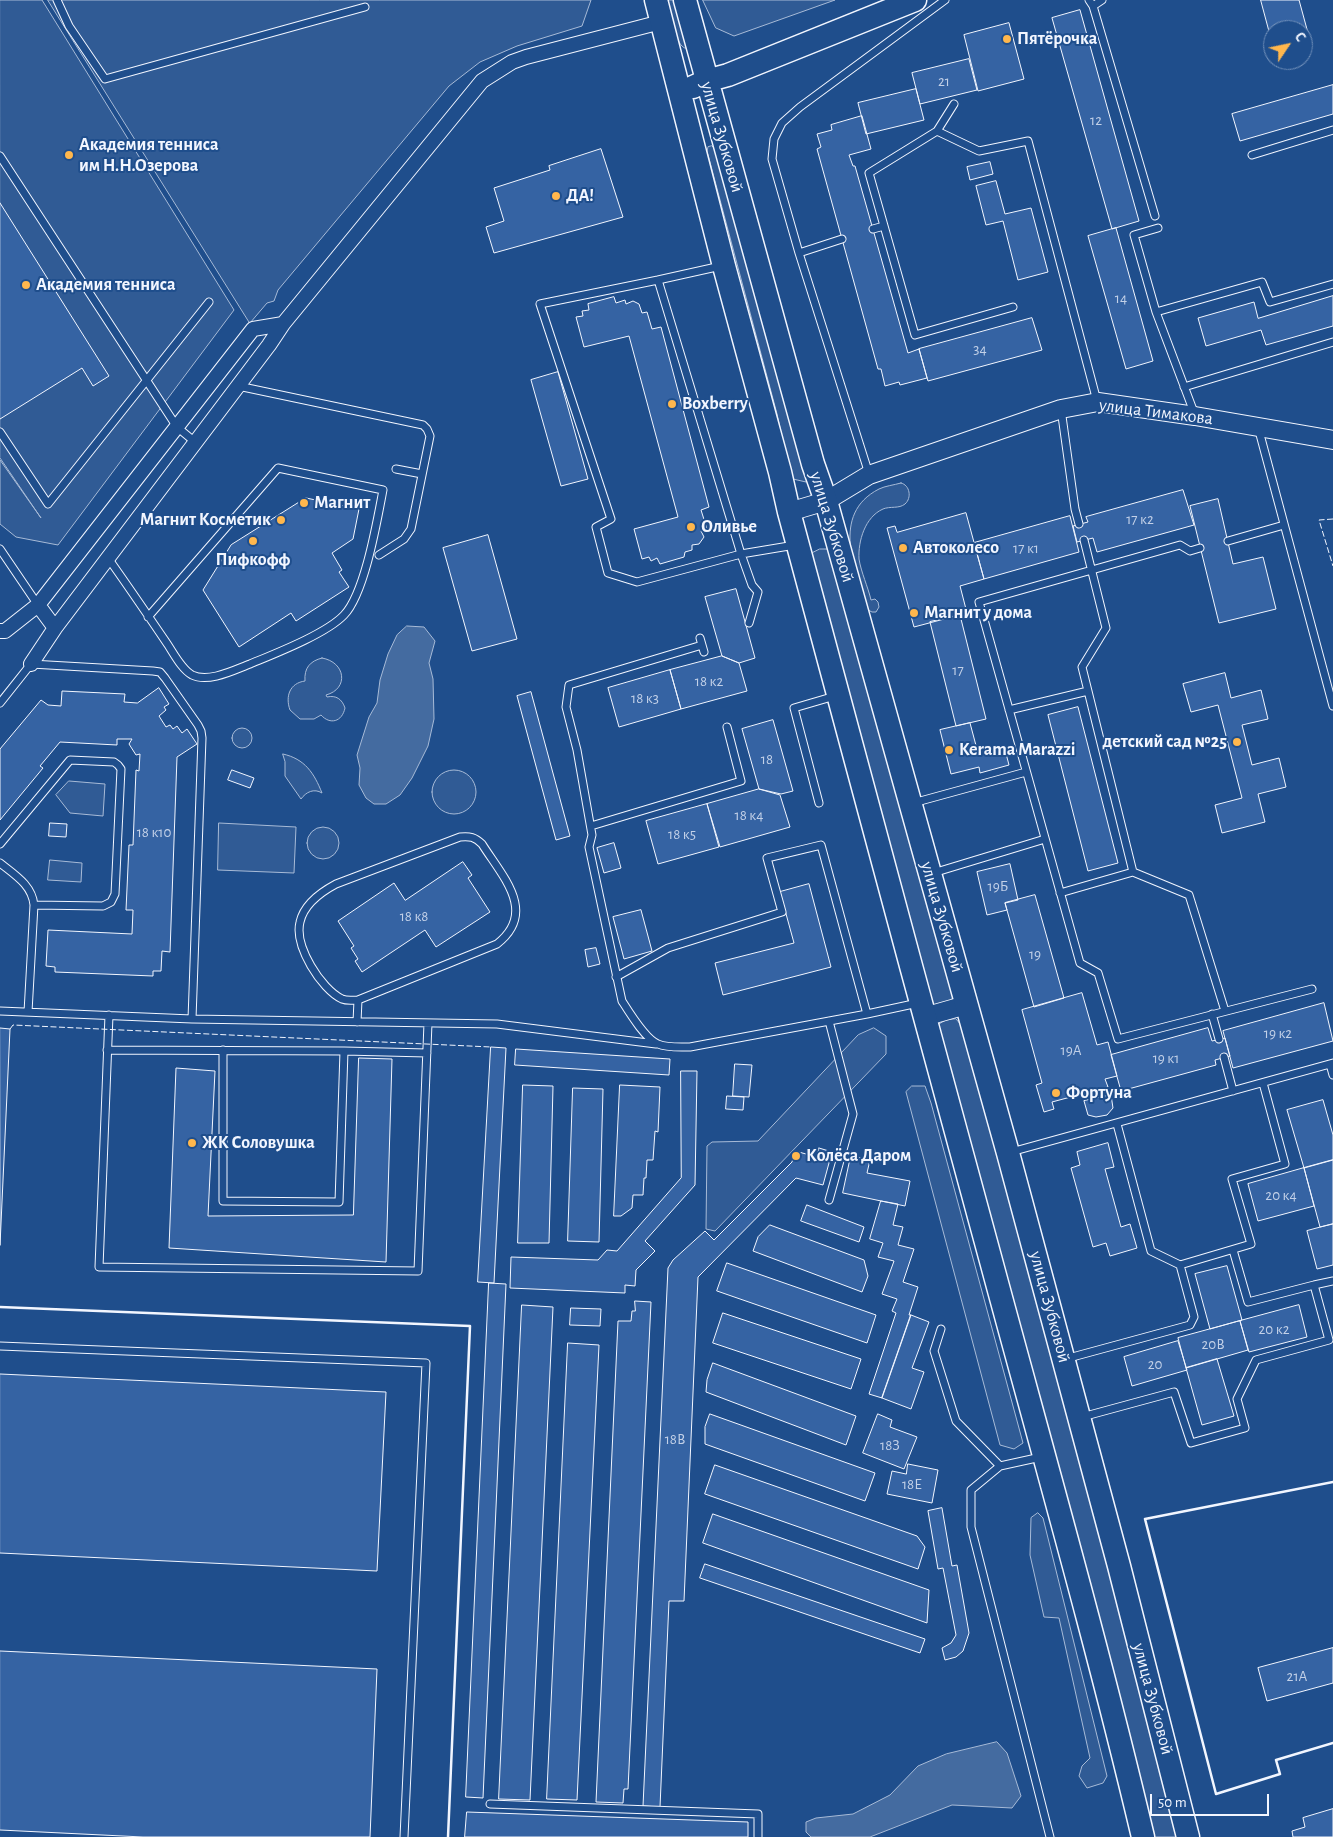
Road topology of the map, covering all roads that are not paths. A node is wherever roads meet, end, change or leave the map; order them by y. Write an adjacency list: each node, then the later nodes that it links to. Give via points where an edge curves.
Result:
1 (57, 0): 8 (lane, via 105,79)
2 (656, 0): 9 (main road, улица Зубковой)
3 (685, 0): 10 (main road, улица Зубковой)
4 (915, 0): 10 (main road)
5 (945, 0): 22 (lane, via 782,123 774,139 772,159)
6 (1102, 0): 7 (lane)
7 (1091, 3): 17 (lane)
8 (365, 7)
9 (661, 22): 11 (main road, улица Зубковой); 29 (street, via 526,57 482,81)
10 (706, 81): 11 (main road); 45 (main road, улица Зубковой)
11 (680, 92): 23 (main road, улица Зубковой)
12 (954, 104): 14 (lane)
13 (1333, 130): 15 (lane)
14 (937, 131): 18 (lane, via 869,173); 34 (lane, via 979,150 1028,141)
15 (1252, 155)
16 (0, 156): 31 (lane)
17 (1155, 216)
18 (884, 226): 20 (lane); 27 (lane, via 915,335)
19 (1158, 228): 28 (lane, via 1134,235)
20 (873, 229)
21 (842, 239): 22 (lane)
22 (799, 253): 44 (lane)
23 (724, 266): 24 (lane); 46 (main road, улица Зубковой)
24 (658, 280): 54 (lane); 54 (lane, via 540,304 611,519 596,527 608,573 637,582)
25 (1333, 284): 28 (lane, via 1270,302 1262,282)
26 (210, 302): 31 (lane)
27 (1013, 308)
28 (1156, 312): 33 (lane)
29 (283, 324): 32 (street); 37 (street, via 253,329)
30 (1333, 342): 33 (lane)
31 (147, 382): 37 (lane); 39 (lane, via 48,504)
32 (238, 386): 41 (street); 43 (lane, via 423,425 430,436)
33 (1184, 387): 36 (lane)
34 (1098, 402): 35 (street, улица Тимакова); 36 (street, улица Тимакова)
35 (1061, 409): 44 (street, улица Тимакова); 47 (lane)
36 (1195, 416): 38 (street, улица Тимакова)
37 (177, 427): 41 (lane); 58 (street)
38 (1258, 427): 40 (street, улица Тимакова); 48 (lane)
39 (0, 432)
40 (1333, 440)
41 (196, 442): 56 (street)
42 (396, 469): 43 (lane)
43 (422, 474): 55 (lane, via 411,529 404,539)
44 (869, 475): 45 (street, улица Тимакова)
45 (826, 501): 46 (street, улица Тимакова); 73 (main road, улица Зубковой)
46 (789, 512): 51 (main road, улица Зубковой)
47 (1079, 524)
48 (1284, 525): 50 (lane); 68 (lane)
49 (1084, 540): 57 (lane)
50 (1228, 541)
51 (798, 545): 54 (lane); 66 (main road, улица Зубковой)
52 (1200, 548): 57 (lane, via 1190,551 1180,545)
53 (0, 549): 58 (lane)
54 (741, 554): 60 (lane, via 752,585 758,592)
55 (379, 555)
56 (108, 558): 59 (lane); 61 (street)
57 (1091, 569): 65 (lane, via 1106,628 1082,667); 69 (lane, via 979,602)
58 (38, 605): 61 (street); 62 (street, via 5,631)
59 (148, 617): 59 (lane, via 278,468 382,490 374,533 356,592 344,615 331,625 274,654 239,668 200,678 190,674)
60 (749, 623)
61 (55, 628): 64 (street)
62 (0, 631)
63 (702, 645): 74 (lane, via 569,685 566,707)
64 (31, 664): 67 (lane); 93 (lane, via 160,672 201,731)
65 (1088, 691): 69 (lane); 78 (lane)
66 (838, 695): 72 (lane, via 794,708); 86 (main road, улица Зубковой)
67 (0, 703)
68 (1333, 706)
69 (1009, 710): 71 (lane)
70 (727, 727): 74 (lane, via 741,780)
71 (1026, 772): 73 (lane); 75 (lane)
72 (819, 803)
73 (910, 804): 79 (main road, улица Зубковой)
74 (591, 826): 82 (lane, via 590,847)
75 (1045, 839): 79 (lane); 80 (lane)
76 (0, 844): 81 (lane, via 70,760 114,762 121,769 115,894 111,902 103,906)
77 (0, 863): 81 (lane, via 27,886 33,894)
78 (1133, 872): 80 (lane); 88 (lane, via 1189,895)
79 (930, 874): 85 (main road, улица Зубковой)
80 (1060, 893): 91 (lane, via 1080,963 1098,973 1118,1039)
81 (34, 905): 89 (lane)
82 (616, 977): 90 (lane, via 668,948 782,912 767,858 821,844); 98 (lane, via 622,1001 636,1023)
83 (1312, 989): 88 (lane)
84 (358, 1000): 84 (lane, via 505,938 515,918 517,905 514,894 476,838 460,837 336,884 312,900 300,922 300,938 306,956 331,993 345,1001); 95 (lane)
85 (966, 1005): 86 (street); 109 (main road, улица Зубковой)
86 (922, 1010): 90 (lane); 119 (main road, улица Зубковой)
87 (0, 1011): 89 (lane)
88 (1224, 1011): 91 (lane)
89 (28, 1012): 92 (lane)
90 (867, 1014): 94 (lane)
91 (1212, 1014): 97 (lane)
92 (109, 1015): 93 (lane); 99 (lane)
93 (192, 1019): 95 (lane)
94 (830, 1021): 98 (lane, via 690,1047); 110 (lane, via 853,1114)
95 (357, 1022): 96 (lane)
96 (428, 1023): 98 (lane, via 497,1024); 102 (lane)
97 (1219, 1039)
98 (656, 1044)
99 (107, 1050): 100 (lane); 102 (lane, via 99,1267 418,1271)
100 (223, 1050): 101 (lane); 101 (lane, via 223,1201 339,1202)
101 (344, 1051): 102 (lane)
102 (427, 1053)
103 (1224, 1057): 107 (lane)
104 (1331, 1063): 105 (lane); 106 (lane)
105 (1333, 1075)
106 (1263, 1083): 107 (lane); 111 (lane, via 1285,1164 1232,1179 1251,1244)
107 (1232, 1091): 108 (lane)
108 (1117, 1124): 109 (lane); 112 (lane, via 1152,1251)
109 (1008, 1153): 117 (main road, улица Зубковой)
110 (829, 1200)
111 (1233, 1250): 112 (lane); 114 (lane, via 1248,1302)
112 (1180, 1265): 117 (lane, via 1194,1317 1190,1324)
113 (1333, 1281): 114 (lane)
114 (1314, 1285): 118 (lane, via 1328,1340 1256,1360 1237,1399 1245,1428 1191,1443 1174,1392)
115 (942, 1329): 120 (lane, via 934,1351 956,1421)
116 (0, 1346): 122 (lane, via 426,1363)
117 (1064, 1360): 118 (main road, улица Зубковой)
118 (1080, 1418): 126 (main road, улица Зубковой)
119 (1044, 1456): 120 (lane); 125 (main road, улица Зубковой)
120 (1000, 1466): 124 (lane, via 970,1490 971,1527)
121 (490, 1804): 123 (lane, via 758,1814)
122 (404, 1837)
123 (758, 1837)
124 (1050, 1837)
125 (1143, 1837)
126 (1188, 1837)

